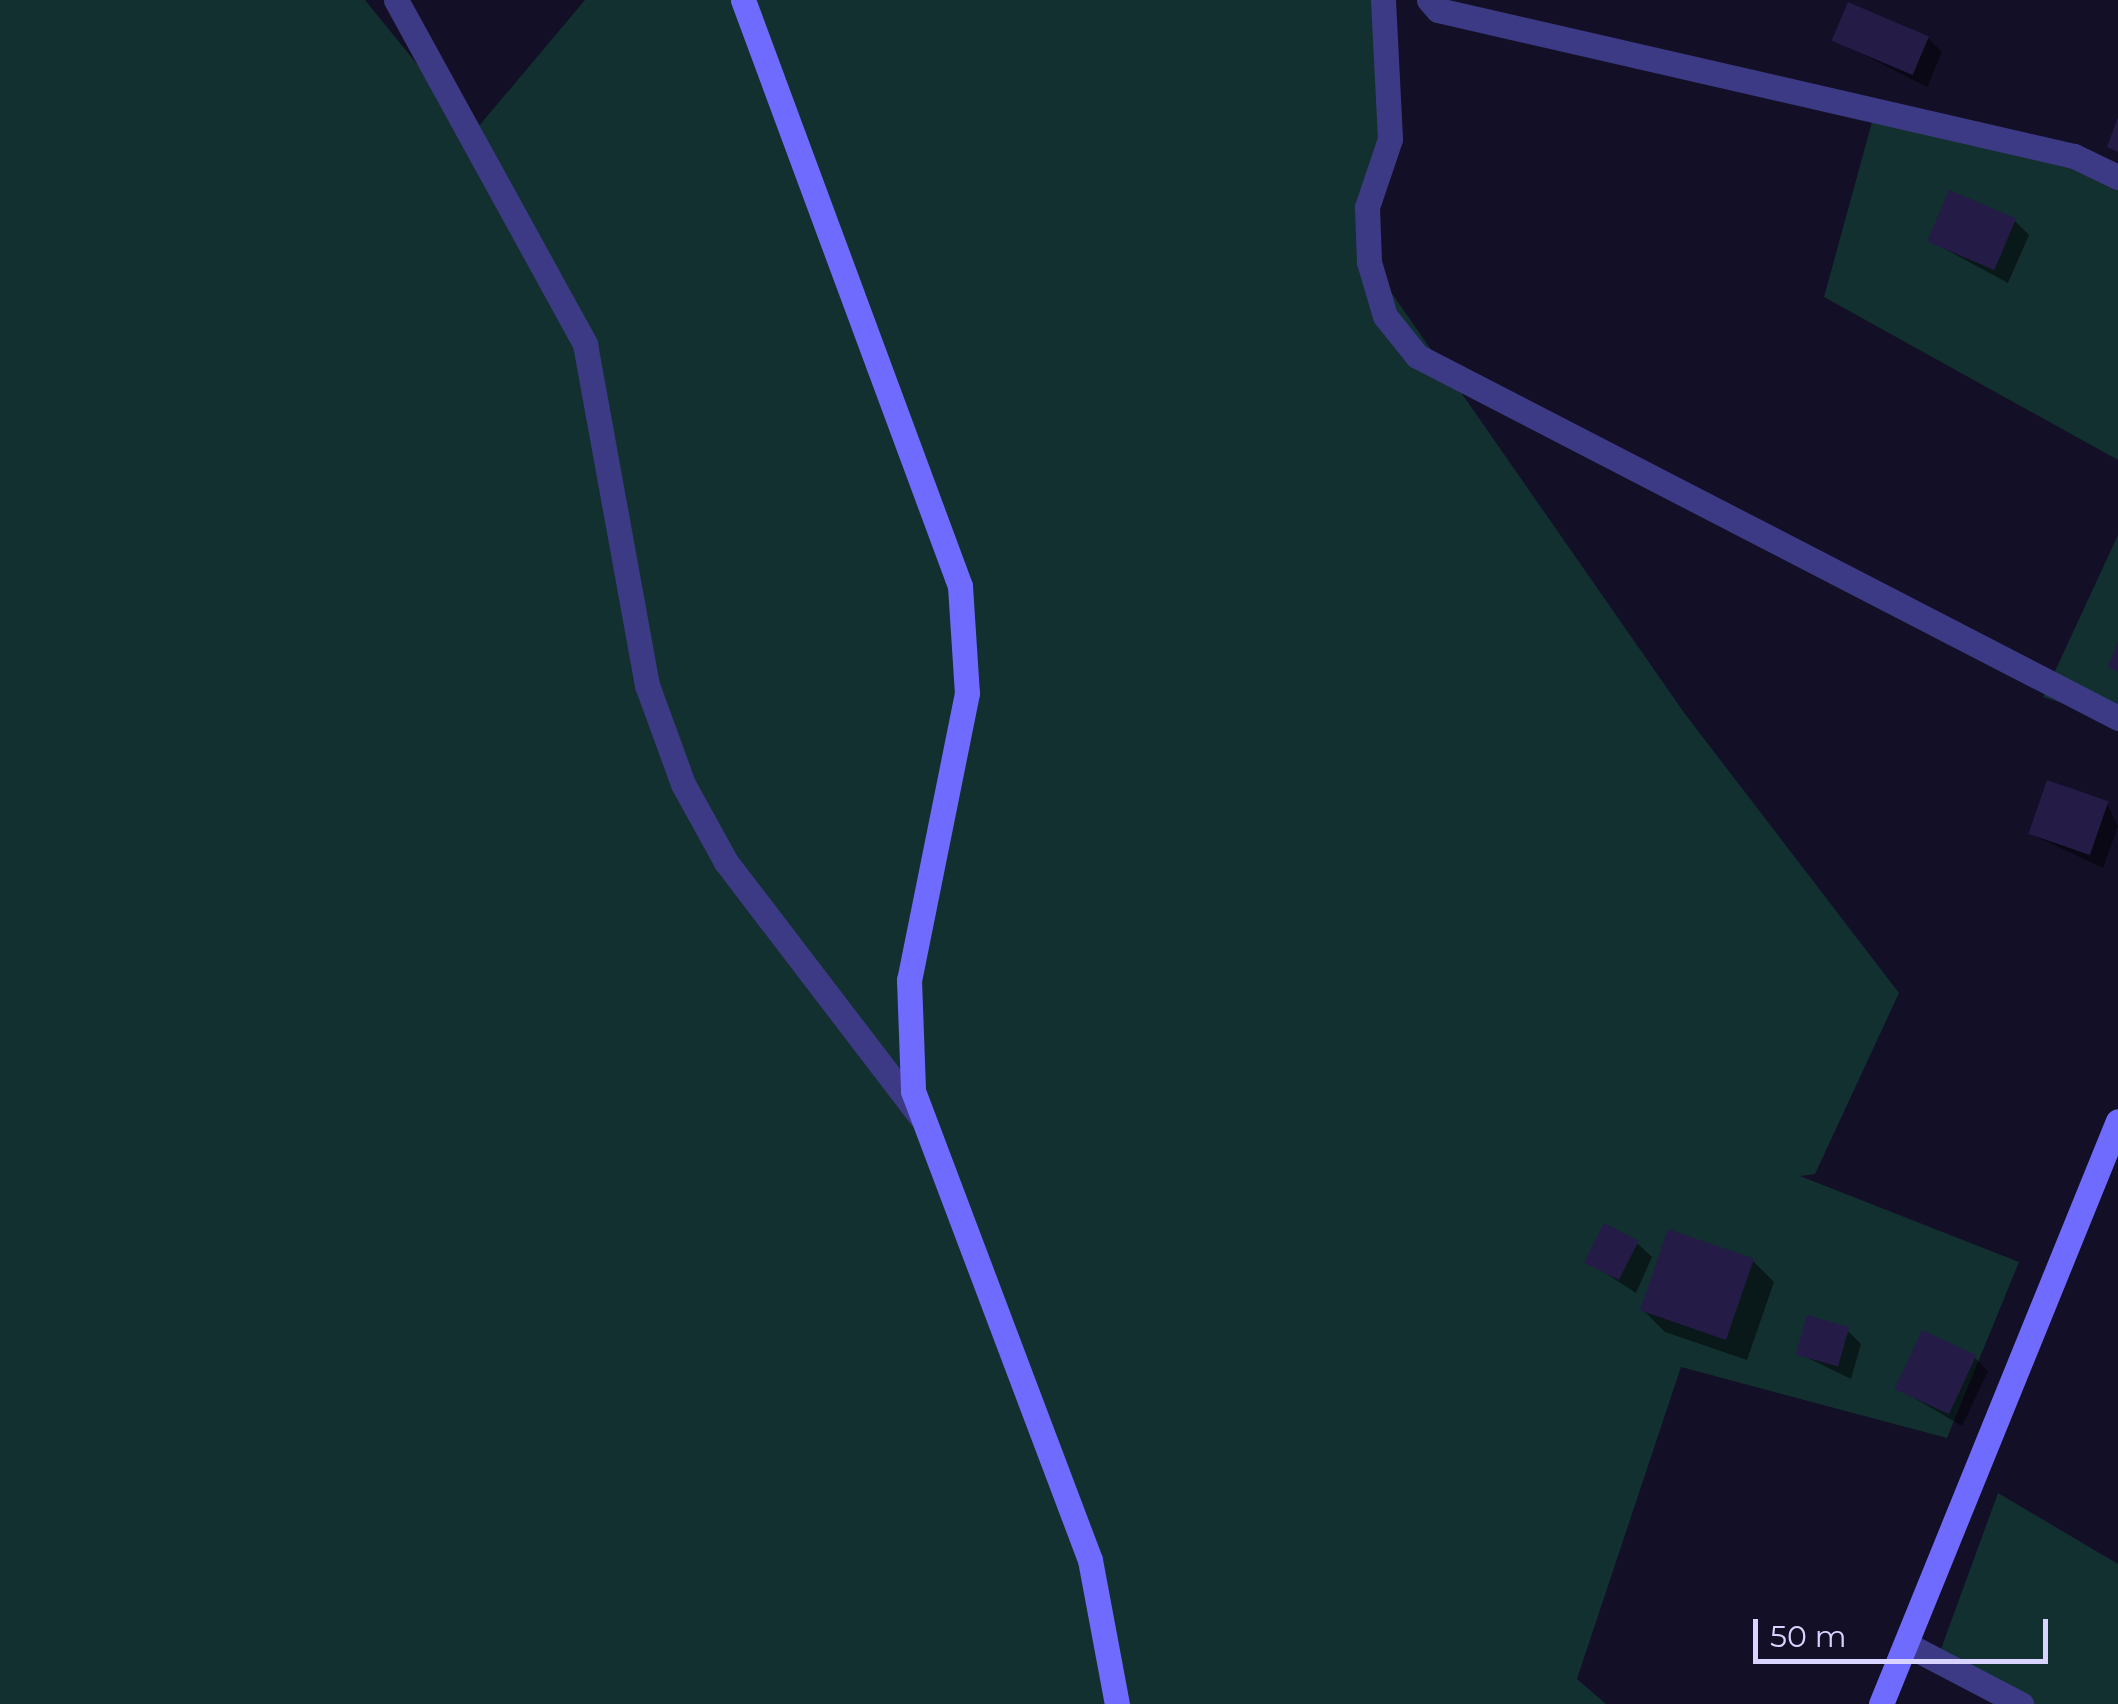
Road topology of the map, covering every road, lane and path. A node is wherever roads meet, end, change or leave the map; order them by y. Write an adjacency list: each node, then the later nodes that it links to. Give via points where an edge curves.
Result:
1 (396, 0): 7 (street, via 585,344 647,684 683,784 726,862)
2 (743, 0): 7 (street, via 960,586 967,693 909,980)
3 (1383, 0): 6 (street, via 1390,139 1367,207 1370,262 1385,316 1416,356)
4 (1429, 0): 5 (street, via 1438,10 2074,156)
5 (2118, 176)
6 (2118, 718)
7 (923, 1120): 10 (street, via 1084,1543)
8 (2118, 1122): 9 (street)
9 (1906, 1644): 11 (street); 12 (street)
10 (1117, 1704)
11 (1882, 1704)
12 (2021, 1704)

